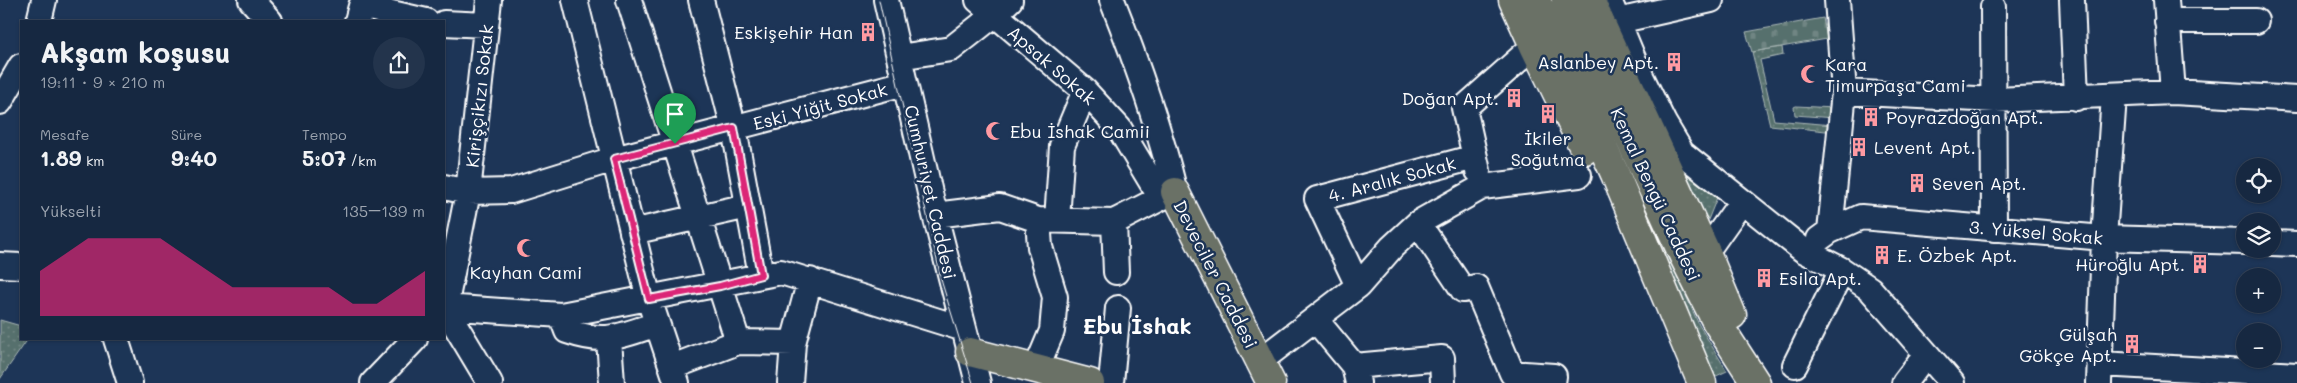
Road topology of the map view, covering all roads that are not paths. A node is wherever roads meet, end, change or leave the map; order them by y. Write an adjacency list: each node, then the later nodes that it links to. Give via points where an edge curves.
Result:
1 (44, 0): 21 (street)
2 (251, 0): 22 (street)
3 (489, 0): 27 (street, Kirişçikızı Sokak)
4 (575, 0): 43 (street)
5 (629, 0): 41 (street)
6 (701, 0): 40 (street)
7 (886, 0): 29 (street, Cumhuriyet Caddesi)
8 (1112, 0): 48 (street, via 1166,157)
9 (1502, 0): 28 (street)
10 (1514, 0): 28 (main road)
11 (1536, 0): 69 (main road, Kemal Bengü Caddesi)
12 (1566, 0): 96 (main road, Kemal Bengü Caddesi, via 1685,259 1716,321)
13 (1590, 0): 64 (main road)
14 (1711, 0): 19 (street)
15 (1837, 0): 33 (street)
16 (2072, 0): 36 (street)
17 (994, 5): 29 (street, via 951,49); 32 (street, Apsak Sokak)
18 (1993, 7): 38 (street)
19 (1613, 10): 49 (street, via 1638,70 1682,153)
20 (2166, 11): 25 (street); 34 (street)
21 (38, 20)
22 (269, 20)
23 (357, 20): 24 (street, via 361,6)
24 (422, 20)
25 (2256, 21)
26 (445, 23): 27 (street)
27 (486, 25): 47 (street, Kirişçikızı Sokak)
28 (1530, 49): 42 (street, via 1464,108); 69 (main road)
29 (899, 57): 31 (street, Cumhuriyet Caddesi)
30 (20, 68): 39 (street)
31 (905, 83): 40 (street, Eski Yiğit Sokak); 51 (street, Cumhuriyet Caddesi)
32 (1085, 91): 48 (street, Apsak Sokak, via 1119,128); 53 (street, via 1062,146)
33 (1844, 92): 38 (street); 57 (street)
34 (2173, 92): 35 (street); 37 (street)
35 (2114, 96): 36 (street); 59 (street)
36 (2076, 98): 38 (street)
37 (2297, 99)
38 (1995, 100): 56 (street)
39 (0, 102)
40 (734, 128): 41 (street, Eski Yiğit Sokak); 50 (street)
41 (675, 144): 43 (street, Eski Yiğit Sokak); 52 (street)
42 (1475, 157): 46 (street); 73 (street, 4. Aralık Sokak, via 1316,198)
43 (614, 159): 47 (street, Eski Yiğit Sokak, via 510,191); 58 (street)
44 (1579, 175): 46 (street)
45 (445, 187): 47 (street, Eski Yiğit Sokak)
46 (1482, 187): 55 (street)
47 (468, 192): 75 (street, Kirişçikızı Sokak)
48 (1168, 195): 54 (street); 91 (main road, Deveciler Caddesi)
49 (1742, 201): 63 (street); 64 (street)
50 (748, 206): 52 (street); 70 (street)
51 (936, 215): 53 (street, via 1000,208); 85 (street, Cumhuriyet Caddesi)
52 (698, 218): 58 (street); 72 (street)
53 (1048, 220): 54 (street); 90 (street, via 1040,247 1055,297 1052,331)
54 (1114, 222): 68 (street)
55 (1418, 223): 73 (street); 106 (street, via 1463,290 1476,287 1512,373 1554,376)
56 (1994, 229): 57 (street, 3. Yüksel Sokak, via 1861,216); 59 (street, 3. Yüksel Sokak)
57 (1830, 231): 63 (street, 3. Yüksel Sokak)
58 (632, 232): 74 (street)
59 (2104, 238): 60 (street, 3. Yüksel Sokak); 93 (street)
60 (2236, 242)
61 (2281, 243): 62 (street)
62 (2297, 244)
63 (1803, 250): 67 (street)
64 (1706, 252): 96 (main road)
65 (0, 265): 66 (street)
66 (20, 266)
67 (1842, 270): 88 (street, via 1870,290); 89 (street)
68 (1116, 272)
69 (1658, 274): 107 (main road, Kemal Bengü Caddesi)
70 (761, 275): 71 (street, via 781,272); 72 (street)
71 (810, 280): 85 (street); 87 (street)
72 (720, 286): 74 (street); 86 (street)
73 (1358, 286): 80 (street)
74 (649, 299): 79 (street); 81 (street)
75 (445, 303)
76 (445, 308): 79 (street)
77 (1118, 308): 104 (street)
78 (445, 310): 99 (street)
79 (561, 315): 82 (street, via 567,331 586,338)
80 (1315, 318): 91 (street); 92 (street)
81 (657, 324): 82 (street); 94 (street)
82 (609, 339): 100 (street)
83 (116, 340): 97 (street)
84 (414, 340): 98 (street)
85 (967, 340): 90 (main road); 102 (street, Cumhuriyet Caddesi)
86 (738, 342): 87 (street); 94 (street)
87 (793, 343): 101 (street)
88 (1926, 354): 109 (street); 110 (street)
89 (1795, 365)
90 (1036, 369): 103 (main road)
91 (1266, 372)
92 (1356, 374): 105 (street, via 1442,358)
93 (2100, 374): 95 (street)
94 (674, 375)
95 (2297, 375)
96 (1756, 381): 108 (main road, via 1734,372 1726,373)
97 (130, 383)
98 (373, 383)
99 (490, 383)
100 (612, 383)
101 (790, 383)
102 (978, 383)
103 (1090, 383)
104 (1111, 383)
105 (1443, 383)
106 (1554, 383)
107 (1702, 383)
108 (1715, 383)
109 (1904, 383)
110 (1952, 383)

